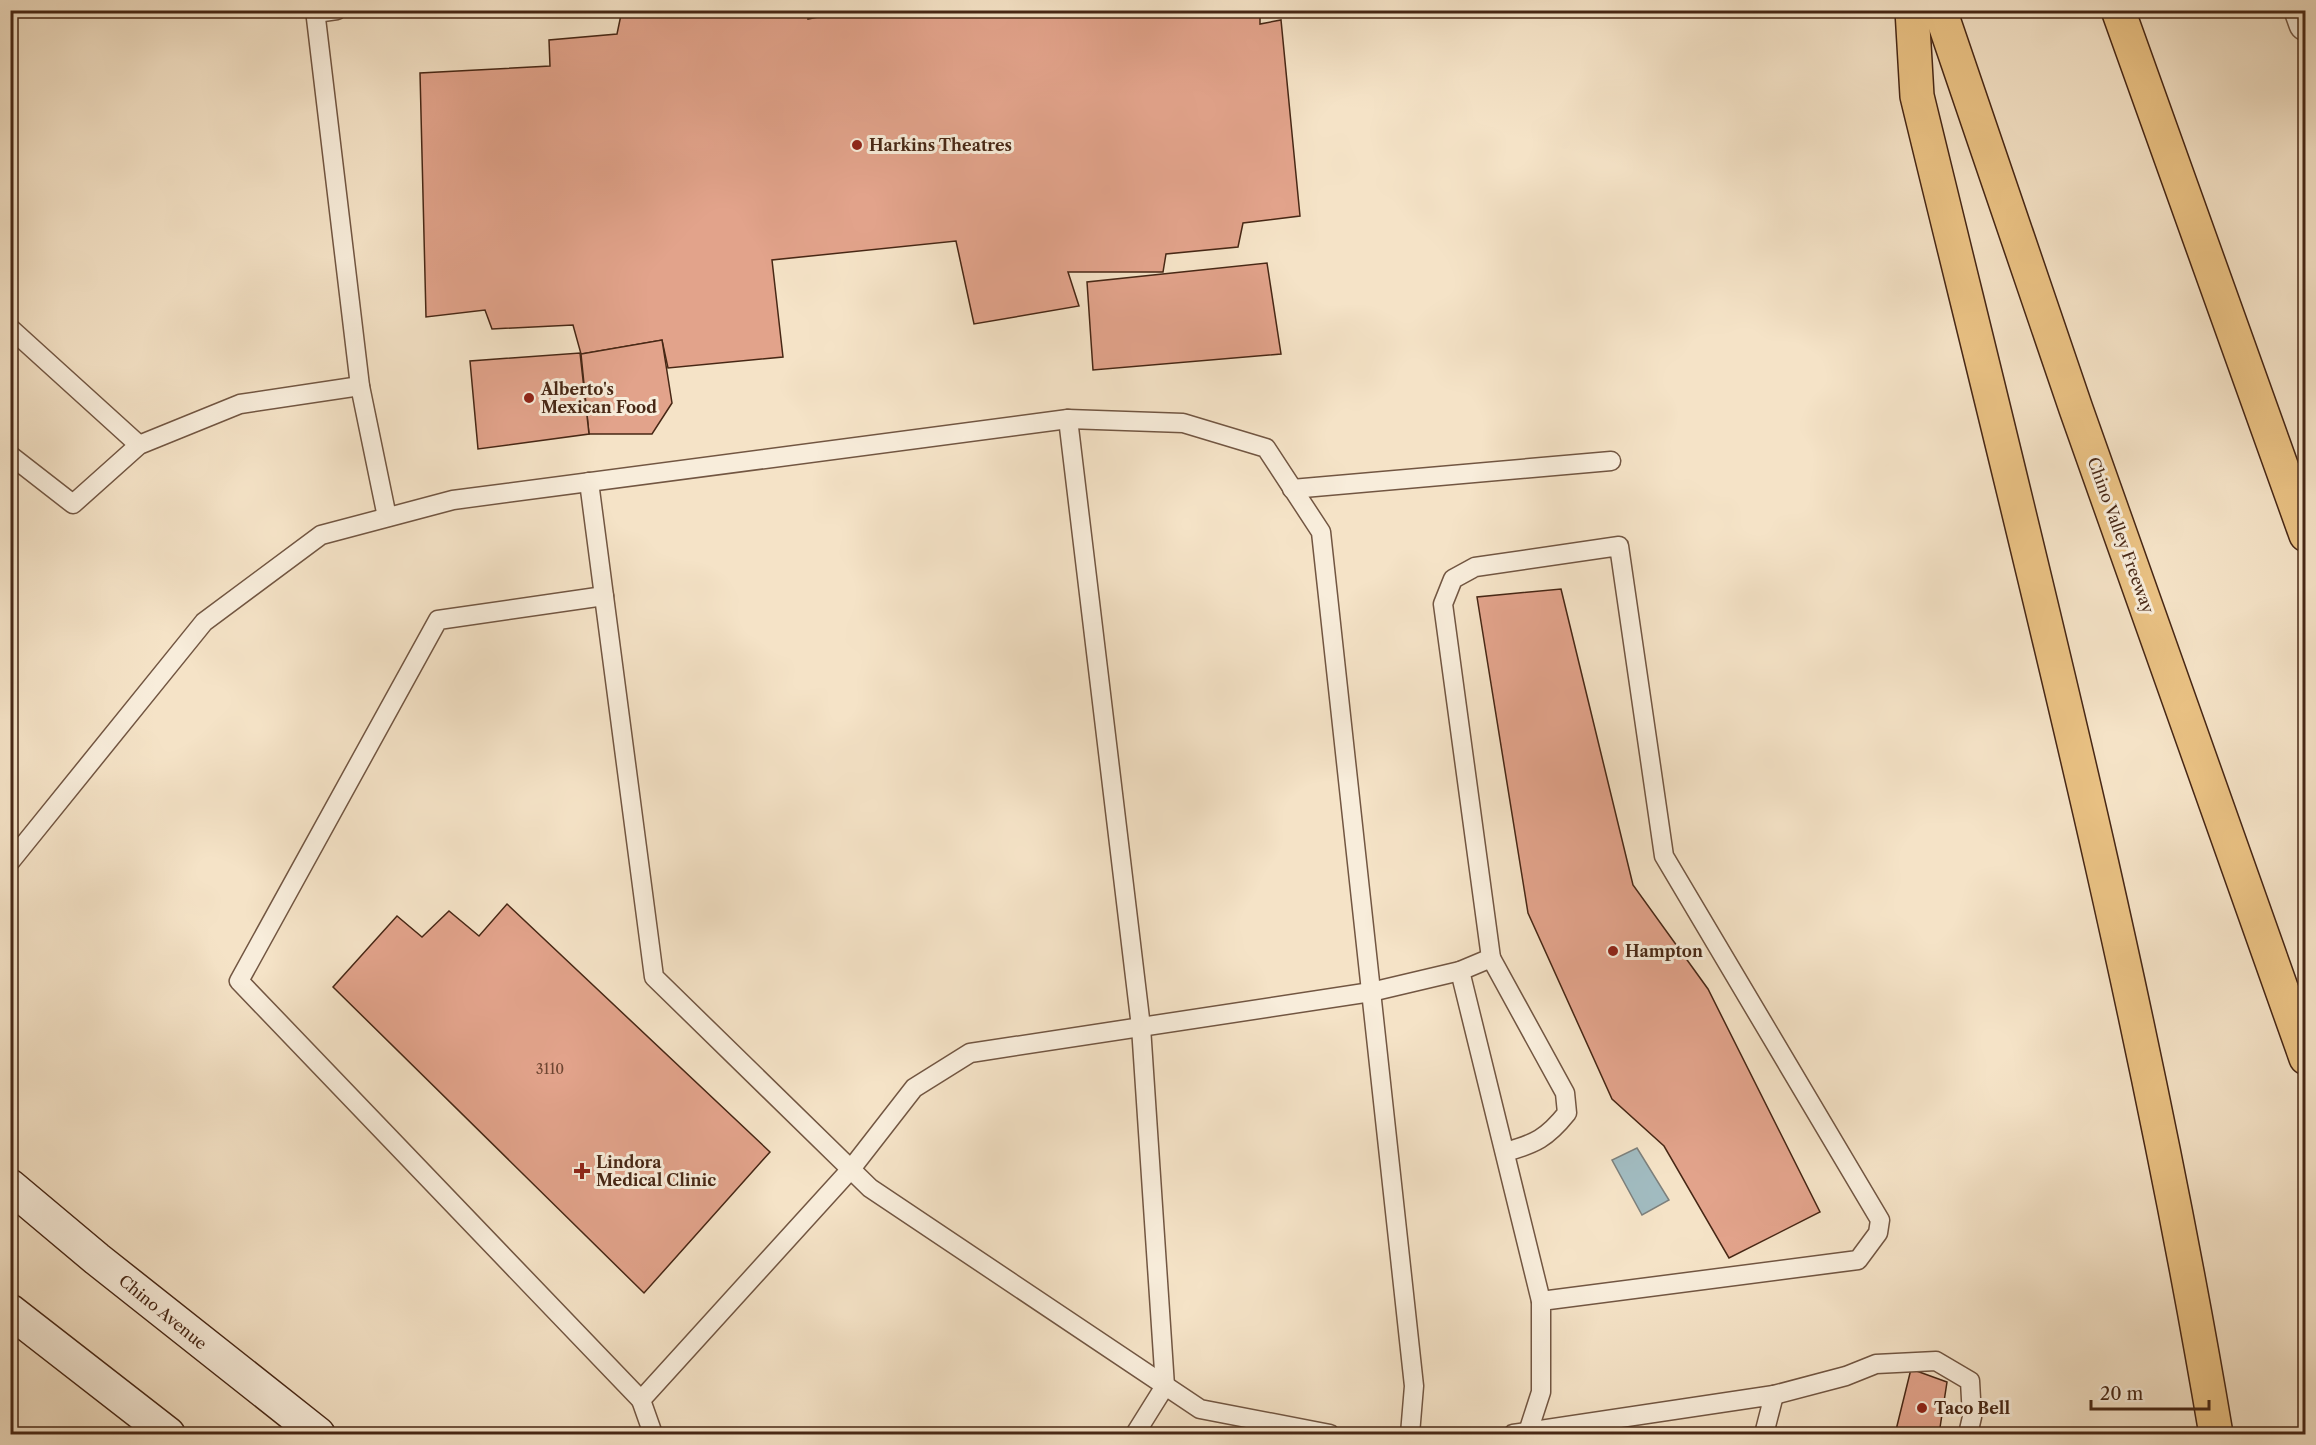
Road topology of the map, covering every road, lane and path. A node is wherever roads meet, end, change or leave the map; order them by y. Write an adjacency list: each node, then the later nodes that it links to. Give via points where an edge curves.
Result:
1 (337, 10): 6 (lane)
2 (1912, 10): 42 (highway, via 1917,96 2093,816 2186,1256)
3 (1940, 10): 24 (highway, Chino Valley Freeway, via 2072,398)
4 (2118, 10): 17 (highway)
5 (2301, 10): 7 (main road)
6 (315, 12): 9 (lane)
7 (2306, 24)
8 (10, 328): 11 (lane)
9 (360, 386): 11 (lane, via 240,404); 16 (lane)
10 (1068, 419): 14 (lane); 15 (lane, via 1183,423 1266,448); 23 (lane)
11 (139, 446): 12 (lane, via 73,504)
12 (10, 455)
13 (1611, 461): 15 (lane)
14 (589, 482): 16 (lane, via 453,500); 18 (lane)
15 (1292, 489): 22 (lane, via 1321,532)
16 (387, 517): 19 (lane, via 321,535 204,622)
17 (2306, 535)
18 (604, 596): 26 (lane, via 654,976); 32 (lane, via 438,620 239,981)
19 (10, 862)
20 (1491, 958): 21 (lane); 25 (lane, via 1565,1093 1567,1113 1534,1144); 28 (lane, via 1443,604 1453,579 1475,567 1619,546 1664,856 1880,1220 1878,1233 1858,1260)
21 (1460, 971): 22 (lane); 25 (lane)
22 (1371, 992): 23 (lane); 39 (lane, via 1414,1386)
23 (1141, 1027): 26 (lane, via 970,1053 915,1088); 30 (lane)
24 (2306, 1058)
25 (1505, 1152): 28 (lane)
26 (851, 1169): 30 (lane, via 870,1188); 32 (lane)
27 (10, 1186): 35 (main road, Chino Avenue)
28 (1541, 1301): 33 (lane, via 1541,1392)
29 (10, 1311): 34 (main road)
30 (1165, 1386): 37 (lane); 38 (lane, via 1200,1409)
31 (1774, 1395): 33 (lane); 40 (lane); 41 (lane, via 1876,1364 1936,1361 1970,1382 1972,1417)
32 (641, 1400): 36 (lane)
33 (1521, 1433)
34 (168, 1434)
35 (318, 1434)
36 (652, 1434)
37 (1135, 1434)
38 (1330, 1434)
39 (1410, 1434)
40 (1764, 1434)
41 (1968, 1434)
42 (2216, 1434)

